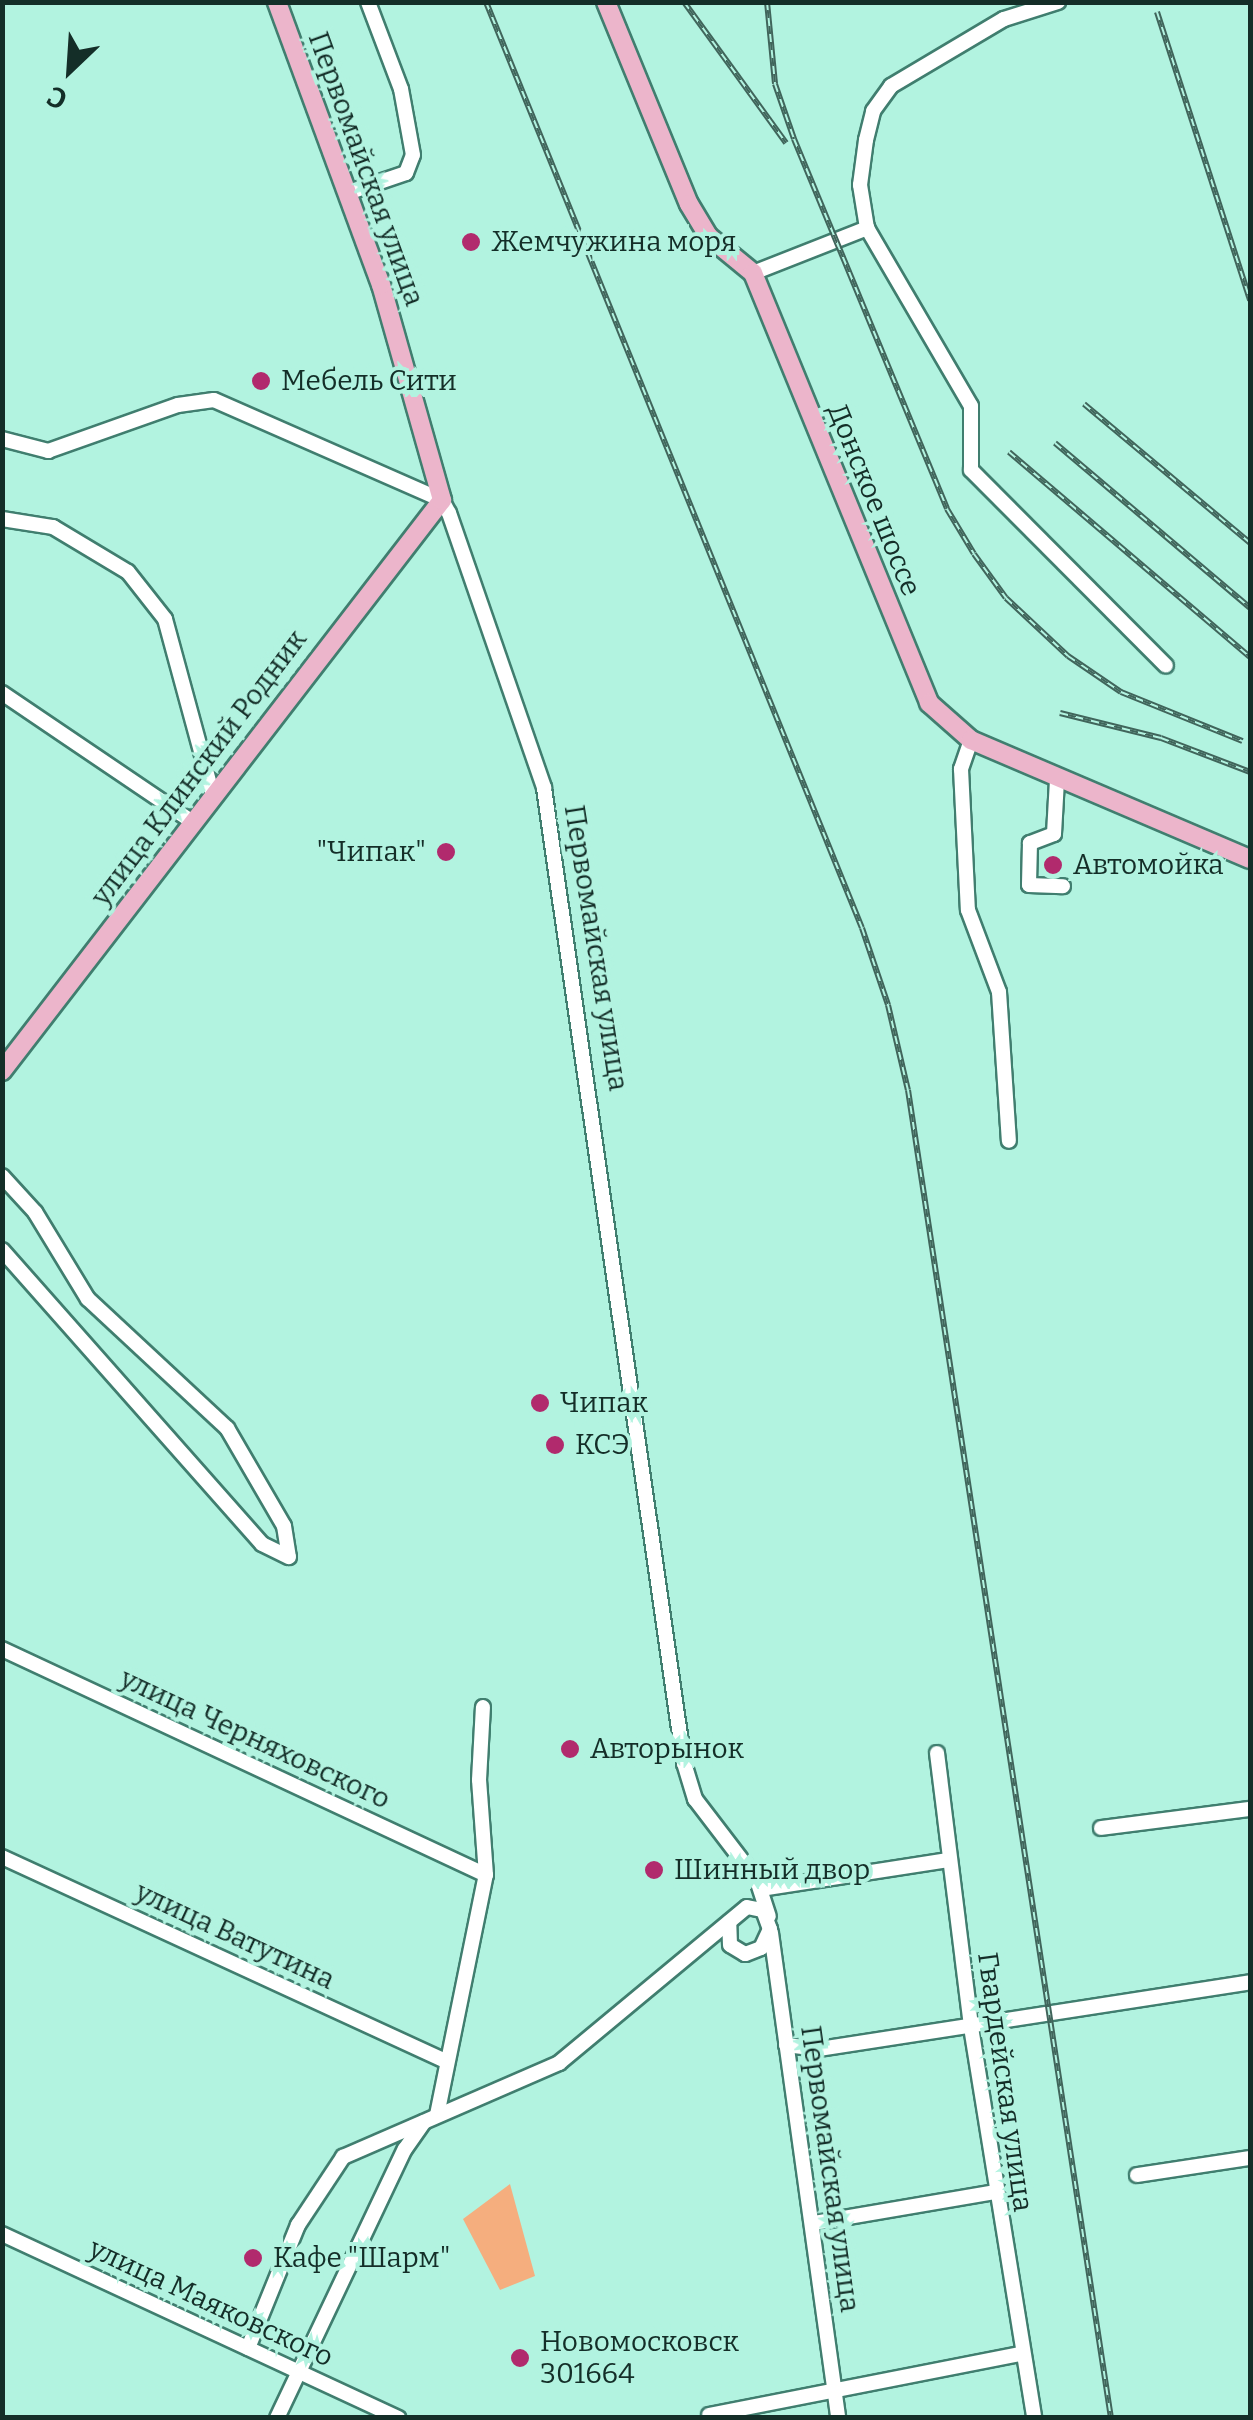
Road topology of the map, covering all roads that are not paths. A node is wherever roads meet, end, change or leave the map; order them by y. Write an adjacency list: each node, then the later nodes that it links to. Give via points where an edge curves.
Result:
1 (277, 2): 5 (main road, Первомайская улица)
2 (368, 2): 5 (street, via 402,89 413,155 406,172)
3 (606, 2): 7 (main road, Донское шоссе, via 689,204 708,236)
4 (1058, 2): 6 (street, via 1004,19 892,86 873,111 866,140 860,185)
5 (347, 192): 9 (main road, Первомайская улица, via 387,303)
6 (866, 228): 7 (street); 11 (street, via 971,406 972,470)
7 (752, 273): 13 (main road, Донское шоссе, via 916,677 948,725)
8 (2, 440): 9 (street, via 48,451 178,405 214,400)
9 (442, 500): 15 (main road, улица Клинский Родник); 28 (street, Первомайская улица, via 544,788 684,1763 695,1798)
10 (2, 519): 15 (street, via 52,527 128,572 165,619)
11 (1166, 666)
12 (2, 693): 16 (street)
13 (970, 740): 14 (main road, Донское шоссе); 20 (street, via 961,769 968,910 999,992)
14 (1058, 780): 17 (main road, Донское шоссе); 18 (street, via 1054,834 1030,843 1029,885)
15 (212, 792): 16 (main road, улица Клинский Родник)
16 (191, 820): 19 (main road, улица Клинский Родник)
17 (1250, 859)
18 (1063, 886)
19 (2, 1071)
20 (1009, 1141)
21 (2, 1176): 22 (street, via 34,1212 88,1299 227,1428 284,1526 288,1556 262,1544)
22 (2, 1250)
23 (2, 1649): 31 (street, улица Черняховского)
24 (483, 1707): 31 (street, via 479,1780)
25 (936, 1753): 30 (street, Гвардейская улица)
26 (1250, 1809): 27 (street)
27 (1101, 1828)
28 (733, 1850): 32 (street, Первомайская улица); 33 (street, via 751,1886)
29 (2, 1857): 41 (street, улица Ватутина)
30 (948, 1860): 32 (street); 39 (street, Гвардейская улица)
31 (486, 1875): 41 (street)
32 (761, 1889): 34 (street, Первомайская улица)
33 (734, 1917): 34 (street, via 754,1906); 35 (street, via 726,1932); 36 (street)
34 (770, 1922): 35 (street, via 761,1948); 38 (street, Первомайская улица)
35 (740, 1952): 36 (street); 38 (street, via 763,1968)
36 (686, 1961): 42 (street, via 559,2063)
37 (1250, 1982): 39 (street)
38 (776, 1999): 40 (street, Первомайская улица)
39 (971, 2027): 40 (street, via 819,2049); 47 (street, Гвардейская улица)
40 (786, 2046): 48 (street, Первомайская улица)
41 (446, 2061): 42 (street)
42 (433, 2116): 43 (street); 44 (street)
43 (356, 2148): 44 (street); 50 (street, via 333,2166 298,2225)
44 (405, 2149): 52 (street)
45 (1250, 2158): 46 (street)
46 (1137, 2175)
47 (996, 2192): 48 (street); 51 (street, Гвардейская улица)
48 (814, 2223): 53 (street, Первомайская улица)
49 (2, 2234): 50 (street, улица Маяковского)
50 (248, 2348): 52 (street, улица Маяковского)
51 (1020, 2354): 53 (street); 58 (street, Гвардейская улица)
52 (298, 2371): 55 (street); 56 (street, улица Маяковского)
53 (833, 2386): 54 (street); 57 (street, Первомайская улица)
54 (709, 2415)
55 (277, 2418)
56 (398, 2418)
57 (838, 2418)
58 (1034, 2418)

